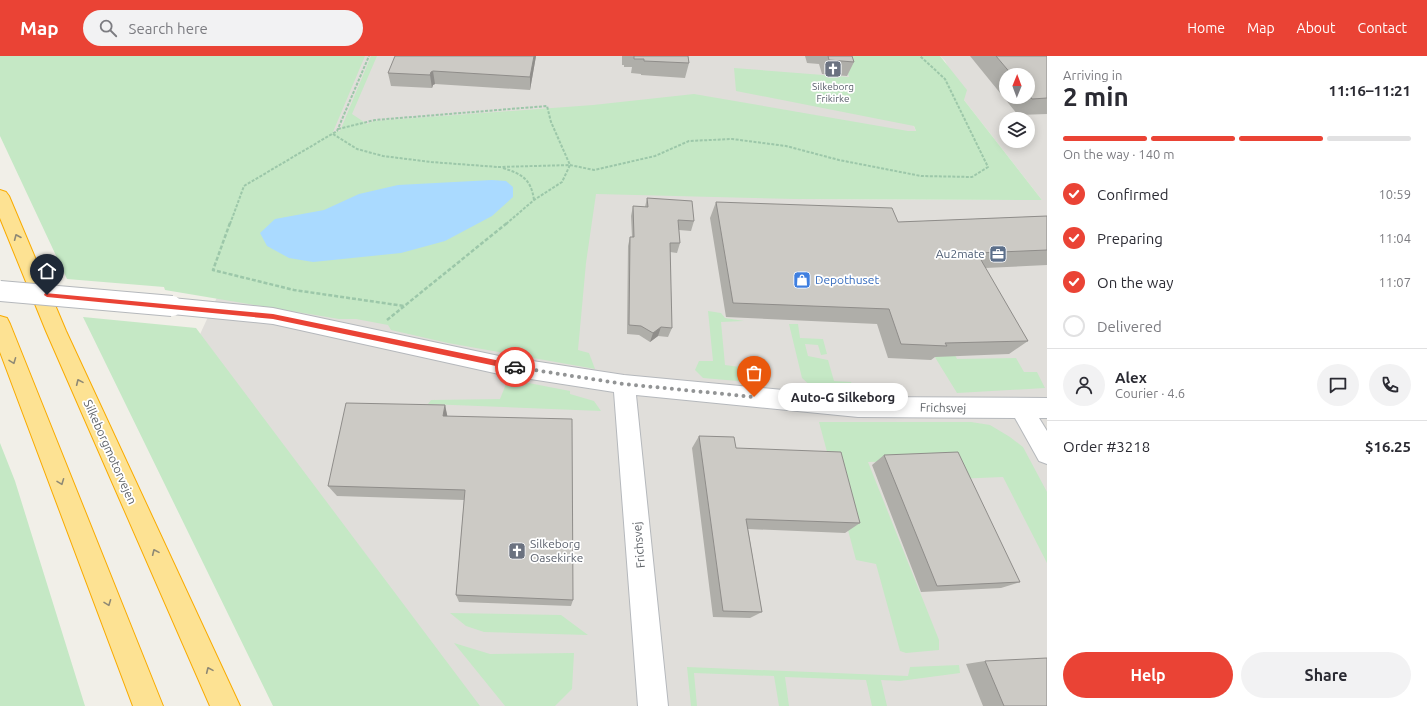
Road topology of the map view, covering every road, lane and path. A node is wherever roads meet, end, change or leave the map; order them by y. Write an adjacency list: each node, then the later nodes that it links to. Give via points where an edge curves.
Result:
1 (369, 56): 3 (path)
2 (920, 56): 5 (path, via 945,79 988,167 972,177 921,176 839,160 786,146 732,139 689,141 655,156 594,170)
3 (338, 129): 4 (path); 5 (path, via 375,120 547,106 551,122)
4 (332, 134): 6 (path, via 357,149 383,156); 10 (path, via 244,186 213,270 294,290)
5 (570, 165): 6 (path); 8 (path, via 562,182)
6 (498, 167): 8 (path, via 521,173 533,188)
7 (0, 196): 18 (highway, Silkeborgmotorvejen, one-way to 7, via 56,331)
8 (534, 200): 10 (path)
9 (0, 291): 12 (street, Frichsvej, bridge, via 273,316)
10 (404, 306): 12 (path)
11 (0, 324): 17 (highway, one-way to 17)
12 (367, 336): 13 (street, Frichsvej, via 499,365)
13 (624, 384): 15 (street, Frichsvej, via 858,407); 19 (street, Frichsvej)
14 (1047, 408): 15 (street, Frichsvej)
15 (1022, 409): 16 (street)
16 (1047, 453)
17 (148, 706)
18 (225, 706)
19 (653, 706)

